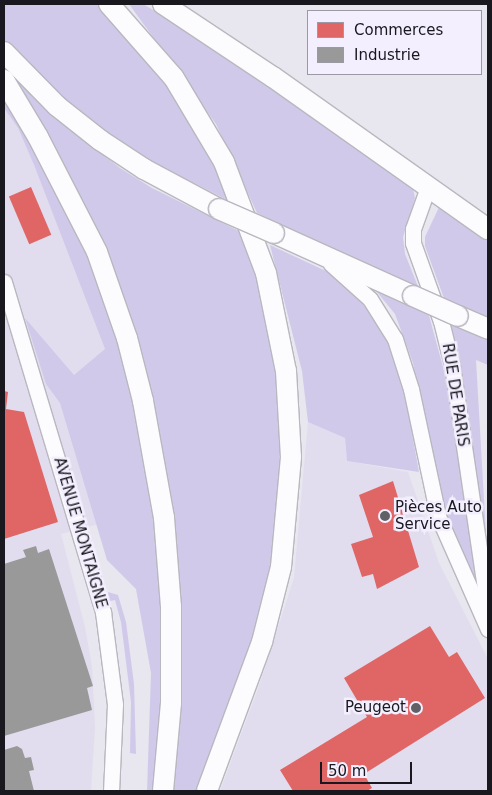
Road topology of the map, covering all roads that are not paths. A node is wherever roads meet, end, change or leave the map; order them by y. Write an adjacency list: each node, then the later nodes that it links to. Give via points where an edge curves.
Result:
1 (110, 4): 14 (main road, via 174,78 224,162 266,273 286,371 291,457 280,567 262,642)
2 (170, 6): 5 (main road)
3 (4, 52): 7 (main road, bridge, via 57,106 100,140 160,178)
4 (4, 80): 13 (main road, via 38,136 97,252 124,329 143,401 162,509 170,583 171,703)
5 (428, 187): 6 (main road); 10 (street, RUE DE PARIS, via 413,229 413,243 441,321 452,365)
6 (488, 229)
7 (316, 252): 9 (main road, bridge); 11 (street, via 370,299 395,339 411,389 440,522)
8 (4, 282): 12 (street, AVENUE MONTAIGNE, via 103,612 115,704)
9 (488, 330)
10 (488, 609)
11 (488, 629)
12 (111, 791)
13 (163, 791)
14 (207, 791)

